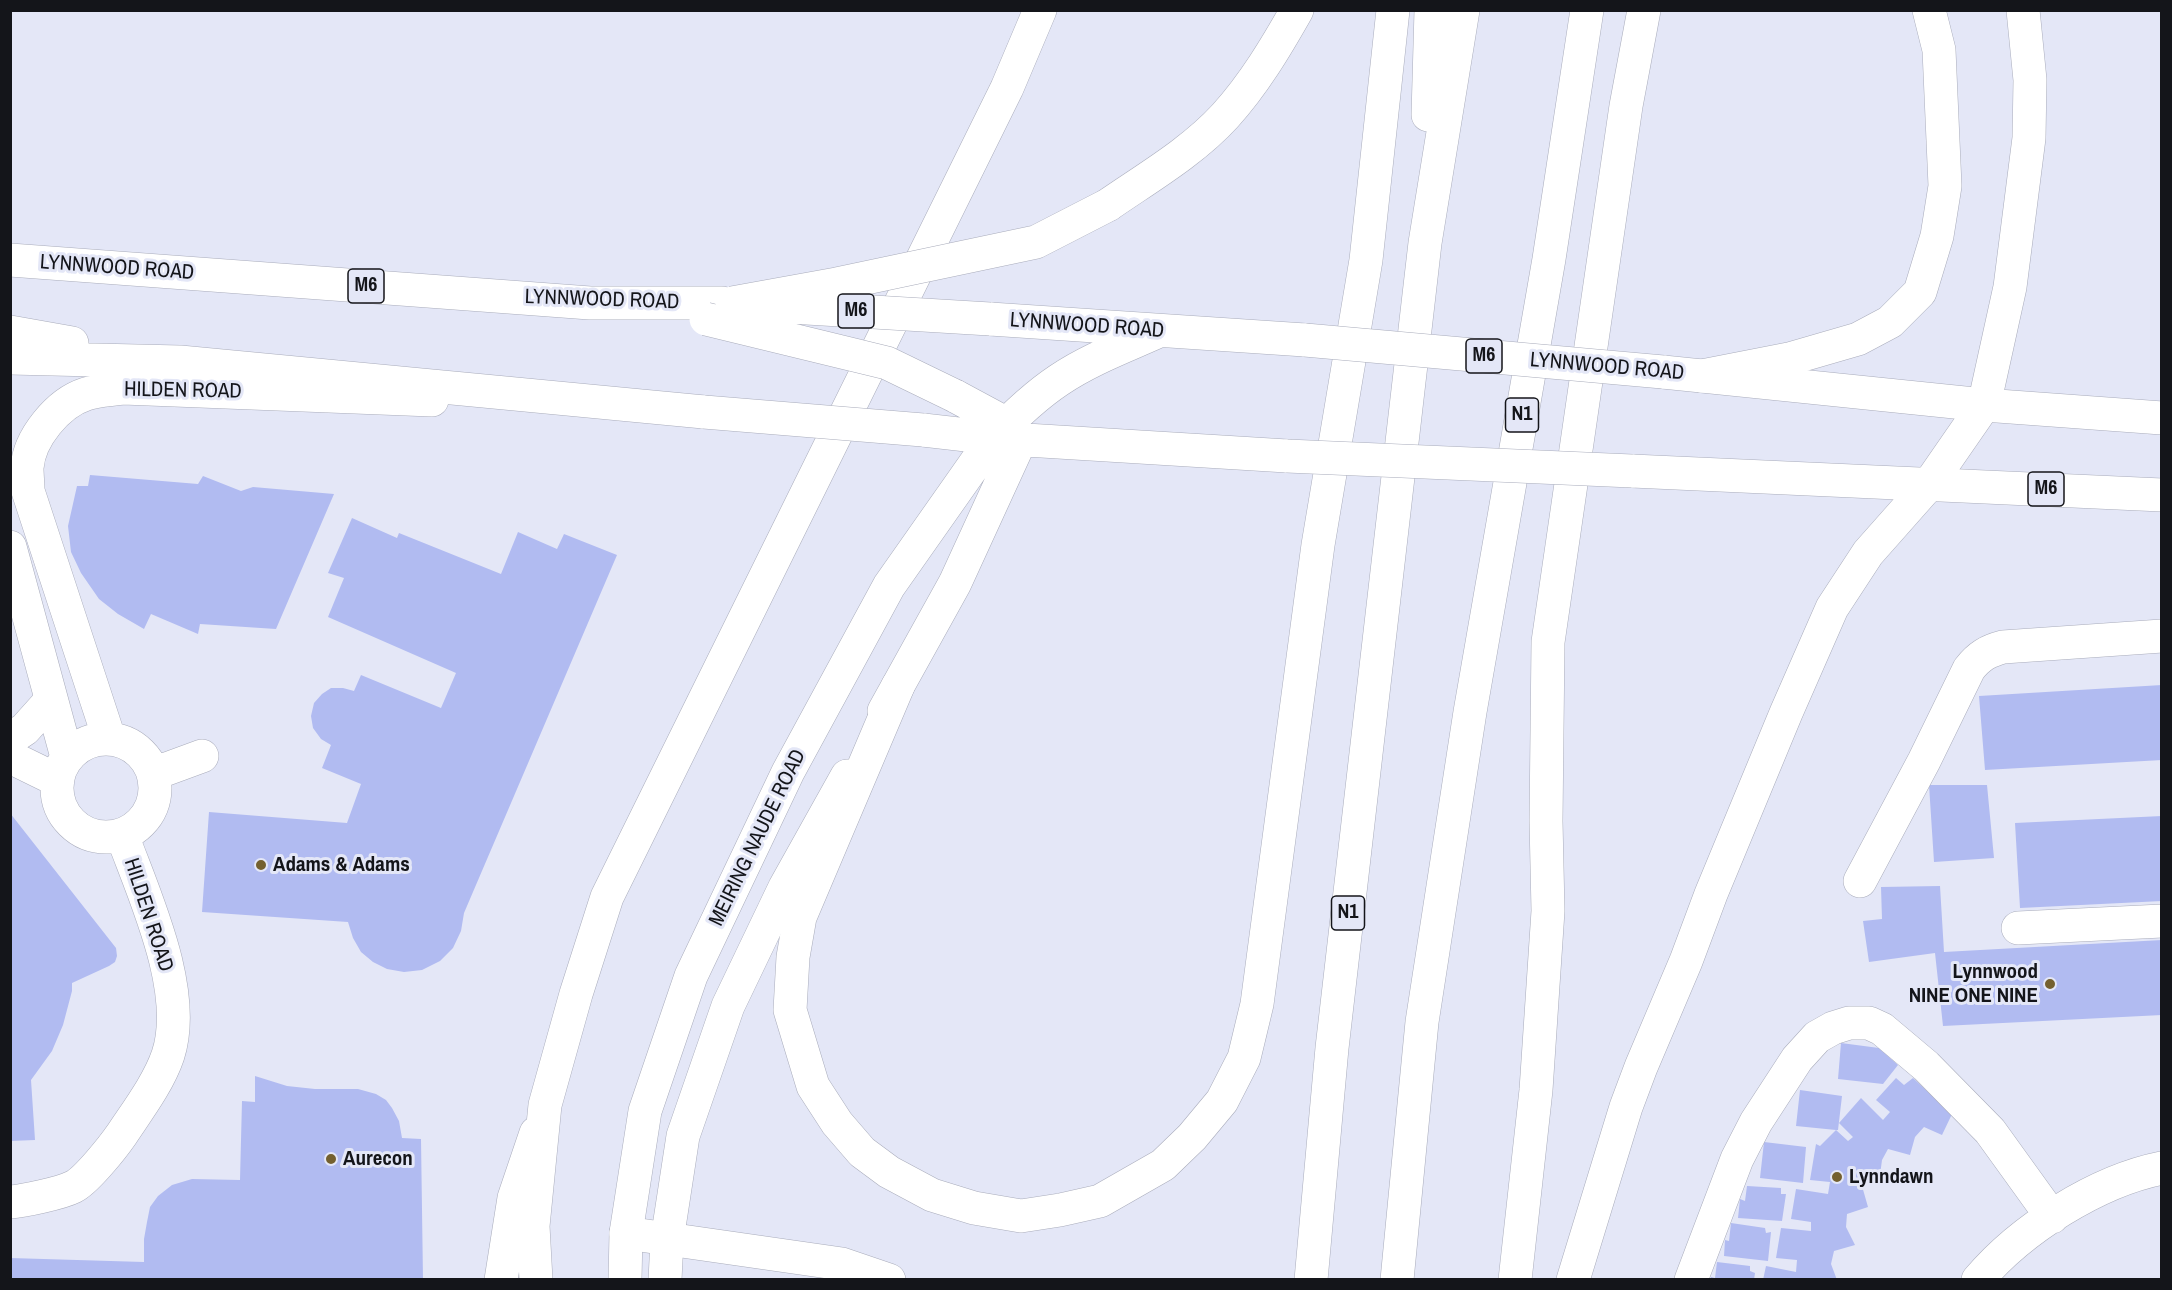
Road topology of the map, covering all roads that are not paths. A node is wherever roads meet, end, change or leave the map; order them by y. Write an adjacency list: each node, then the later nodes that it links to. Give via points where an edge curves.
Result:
1 (1041, 10): 38 (main road, via 1002,98 607,897)
2 (1297, 10): 12 (main road, bridge, via 1263,68 1224,117 1187,150 1108,206 1035,242)
3 (1393, 10): 26 (main road, via 1366,260 1318,545 1257,1004 1244,1058 1222,1101 1163,1166 1100,1201 1021,1216 932,1196 862,1152 813,1086 790,1010 800,917)
4 (1431, 10): 10 (main road)
5 (1463, 10): 10 (main road, N1)
6 (1587, 10): 50 (main road, N1, via 1422,1022)
7 (1644, 10): 51 (main road, via 1626,106 1548,642 1548,911 1536,1090)
8 (1929, 10): 17 (main road, via 1939,50 1945,186 1937,236 1920,292 1890,322 1858,339 1789,359)
9 (2024, 10): 18 (main road, via 2030,138 2010,287)
10 (1425, 243): 49 (main road, N1, via 1332,1048)
11 (10, 260): 12 (main road, LYNNWOOD ROAD / M6, via 590,303)
12 (720, 308): 13 (main road, LYNNWOOD ROAD / M6, bridge, via 990,319); 21 (main road, bridge, via 887,363 955,396)
13 (1159, 331): 17 (main road, LYNNWOOD ROAD / M6, bridge, via 1305,340); 21 (main road, via 1058,380)
14 (10, 332): 16 (main road)
15 (10, 358): 16 (main road, M6)
16 (180, 362): 19 (main road, M6)
17 (1702, 376): 18 (main road, LYNNWOOD ROAD / M6)
18 (1984, 405): 20 (main road, LYNNWOOD ROAD / M6); 22 (main road)
19 (661, 409): 21 (main road, M6, bridge); 28 (main road, HILDEN ROAD, via 123,388 85,394 58,410 45,425 27,465 28,491)
20 (2162, 418)
21 (1007, 434): 22 (main road, M6, bridge, via 1287,456); 26 (main road, via 955,583); 42 (main road, MEIRING NAUDE ROAD, via 889,586 788,772 691,976 645,1111)
22 (1930, 483): 23 (main road, M6); 52 (main road, via 1868,553 1823,629 1641,1067)
23 (2162, 495)
24 (10, 547): 27 (main road, HILDEN ROAD)
25 (2162, 636): 35 (main road, via 2003,647 1976,660)
26 (898, 686): 43 (main road, via 785,887 728,1006 683,1136)
27 (51, 700): 29 (main road, via 25,729); 32 (main road, HILDEN ROAD)
28 (109, 738): 32 (main road, via 86,743); 33 (main road, via 137,749)
29 (10, 739)
30 (202, 756): 33 (main road)
31 (10, 757): 32 (main road)
32 (62, 769): 34 (main road, HILDEN ROAD, via 57,793 68,820 93,836)
33 (153, 774): 34 (main road, HILDEN ROAD, via 153,804 146,817)
34 (122, 835): 40 (main road, HILDEN ROAD, via 160,939 171,992 168,1055 145,1101 110,1152 74,1187)
35 (1860, 881)
36 (2162, 921): 37 (main road)
37 (2018, 928)
38 (545, 1104): 44 (main road, via 514,1198); 45 (main road, via 533,1227)
39 (2162, 1168): 41 (main road, via 2076,1200)
40 (10, 1202)
41 (2052, 1217): 53 (main road, via 1990,1131 1926,1066 1882,1029 1869,1023 1849,1023 1817,1037 1797,1059 1756,1122 1737,1159); 54 (main road, via 2025,1236)
42 (626, 1233): 43 (main road); 46 (main road, MEIRING NAUDE ROAD)
43 (667, 1240): 47 (main road); 48 (main road, via 842,1264)
44 (501, 1280)
45 (536, 1280)
46 (625, 1280)
47 (665, 1280)
48 (890, 1280)
49 (1311, 1280)
50 (1397, 1280)
51 (1515, 1280)
52 (1573, 1280)
53 (1691, 1280)
54 (1978, 1280)

